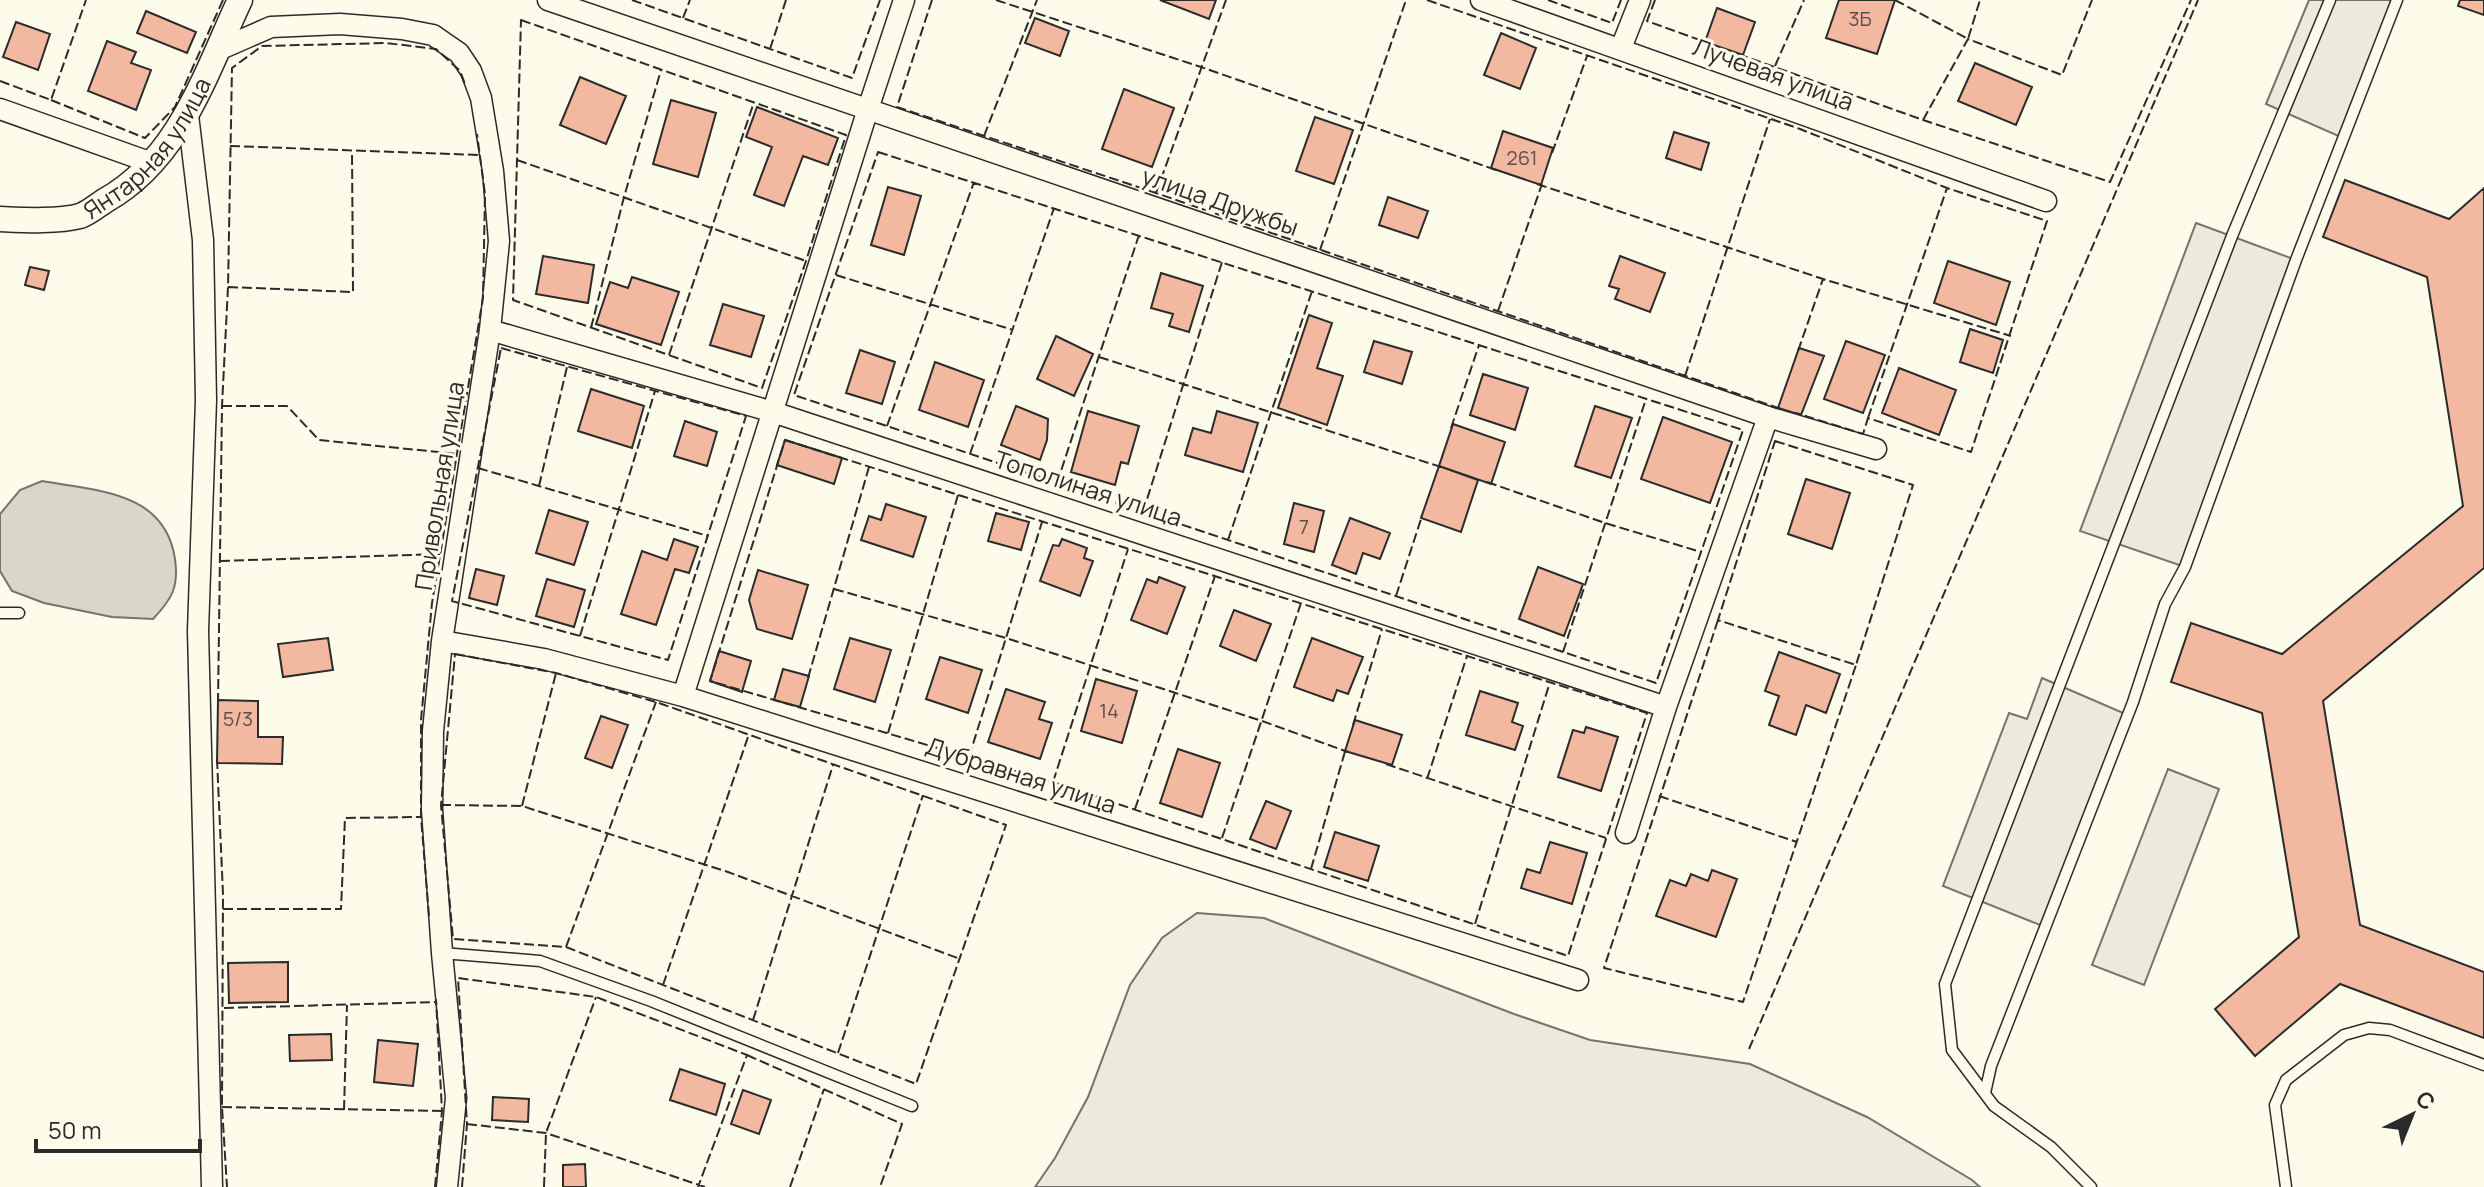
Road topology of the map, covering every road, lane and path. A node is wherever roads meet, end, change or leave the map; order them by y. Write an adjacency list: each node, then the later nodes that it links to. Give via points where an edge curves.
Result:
1 (240, 0): 9 (street, Янтарная улица)
2 (548, 0): 11 (street, улица Дружбы)
3 (904, 0): 11 (street)
4 (1481, 0): 8 (street, Лучевая улица)
5 (1640, 0): 8 (street)
6 (2330, 0): 29 (lane, via 2232,236 1945,984 1952,1050)
7 (2397, 0): 29 (lane, via 2185,567 2165,604)
8 (1621, 48): 14 (street, Лучевая улица)
9 (216, 51): 12 (street, Янтарная улица); 16 (street, Привольная улица, via 271,27 340,24 433,35 459,53 481,98 493,171 499,241)
10 (0, 109): 13 (street)
11 (868, 109): 17 (street); 18 (street, улица Дружбы)
12 (188, 115): 13 (street, Янтарная улица); 31 (street, via 203,240 206,400 198,631)
13 (152, 163): 15 (street, Янтарная улица, via 117,194 80,216)
14 (2046, 201)
15 (0, 219)
16 (490, 330): 17 (street, Тополиная улица); 22 (street, Привольная улица)
17 (773, 412): 23 (street); 24 (street, Тополиная улица)
18 (1768, 417): 19 (street, улица Дружбы); 24 (street)
19 (1876, 449)
20 (0, 613): 21 (lane)
21 (19, 613)
22 (442, 641): 23 (street, Дубравная улица, via 544,659); 26 (street, Привольная улица, via 432,809)
23 (683, 696): 27 (street, Дубравная улица)
24 (1666, 707): 25 (street)
25 (1626, 833)
26 (442, 953): 30 (lane, via 540,961); 32 (street, Привольная улица, via 456,1098)
27 (1578, 980)
28 (2484, 1065): 34 (lane, via 2390,1030 2369,1028 2344,1035 2286,1080 2275,1105)
29 (1985, 1093): 33 (lane)
30 (912, 1106)
31 (212, 1187)
32 (447, 1187)
33 (2091, 1187)
34 (2286, 1187)

